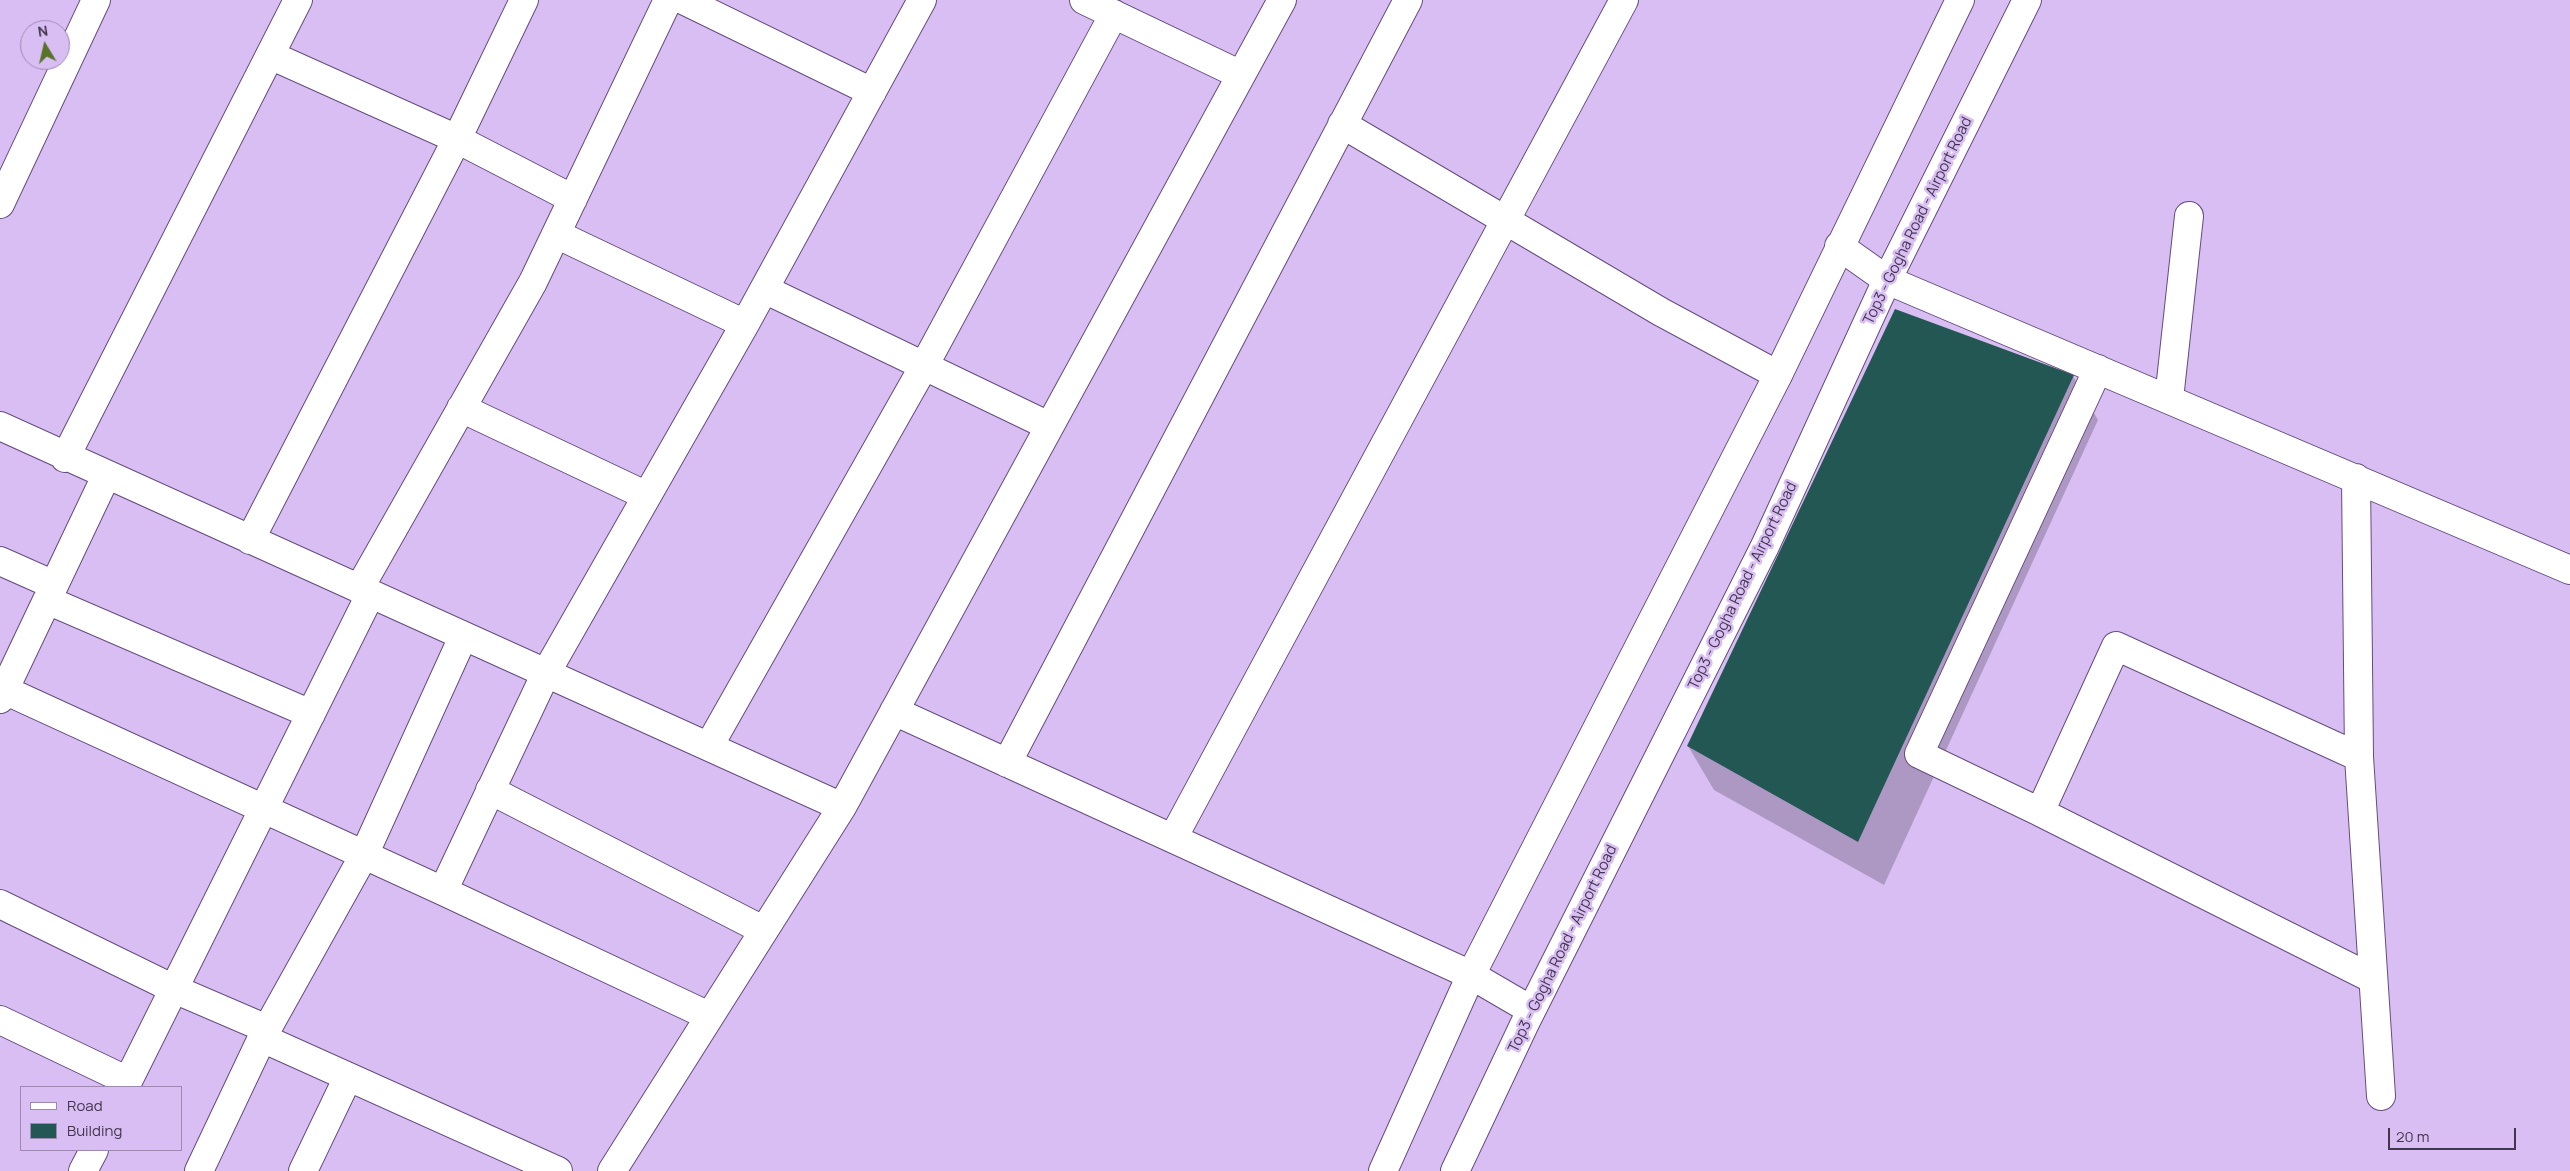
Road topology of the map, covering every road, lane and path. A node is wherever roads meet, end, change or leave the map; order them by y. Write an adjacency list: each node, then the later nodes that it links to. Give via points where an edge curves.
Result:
1 (96, 0): 19 (street)
2 (298, 0): 13 (street)
3 (524, 0): 17 (street)
4 (668, 0): 18 (street)
5 (683, 0): 15 (street)
6 (922, 0): 15 (street)
7 (1282, 0): 14 (street)
8 (1408, 0): 16 (street)
9 (1624, 0): 21 (street)
10 (1960, 0): 23 (street)
11 (2027, 0): 24 (street, Top3 - Gogha Road - Airport Road)
12 (1095, 4): 14 (street); 27 (street)
13 (270, 55): 17 (street); 34 (street)
14 (1241, 75): 33 (street)
15 (872, 92): 25 (street)
16 (1342, 124): 21 (street); 50 (street)
17 (457, 139): 18 (street); 38 (street)
18 (572, 199): 22 (street)
19 (0, 204)
20 (2189, 216): 30 (street)
21 (1506, 221): 29 (street, via 1661,312); 55 (street)
22 (556, 234): 26 (street); 31 (street, via 533,282)
23 (1839, 246): 24 (street); 29 (street)
24 (1888, 280): 28 (street); 63 (street, Top3 - Gogha Road - Airport Road, via 1765,546)
25 (764, 289): 26 (street); 27 (street)
26 (745, 324): 37 (street)
27 (924, 366): 33 (street); 48 (street)
28 (2098, 369): 30 (street); 54 (street, via 1919,754)
29 (1778, 375): 60 (street)
30 (2169, 399): 36 (street)
31 (461, 408): 37 (street); 41 (street)
32 (0, 426): 34 (street)
33 (1049, 426): 46 (street)
34 (65, 458): 35 (street)
35 (106, 476): 38 (street); 42 (street)
36 (2356, 478): 40 (street); 49 (street)
37 (647, 496): 44 (street)
38 (250, 540): 41 (street)
39 (0, 561): 42 (street)
40 (2570, 570)
41 (364, 592): 43 (street); 47 (street)
42 (50, 593): 45 (street); 47 (street)
43 (463, 637): 44 (street); 56 (street)
44 (546, 673): 48 (street); 51 (street)
45 (1, 692): 53 (street)
46 (894, 711): 50 (street); 52 (street)
47 (310, 714): 53 (street)
48 (709, 746): 52 (street)
49 (2359, 757): 54 (street, via 2116,646); 61 (street)
50 (1007, 762): 55 (street)
51 (490, 790): 57 (street); 59 (street)
52 (842, 806): 59 (street)
53 (264, 809): 56 (street); 62 (street)
54 (2040, 812): 61 (street)
55 (1173, 838): 60 (street)
56 (364, 855): 57 (street); 66 (street)
57 (443, 891): 64 (street)
58 (0, 904): 62 (street)
59 (763, 930): 64 (street)
60 (1471, 975): 63 (street); 76 (street)
61 (2373, 979): 69 (street)
62 (174, 989): 66 (street); 68 (street)
63 (1532, 1010): 77 (street, Top3 - Gogha Road - Airport Road)
64 (709, 1016): 75 (street)
65 (0, 1020): 68 (street)
66 (264, 1033): 67 (street); 72 (street)
67 (348, 1076): 73 (street); 74 (street)
68 (126, 1084)
69 (2381, 1096)
70 (93, 1151): 71 (street)
71 (83, 1171)
72 (199, 1171)
73 (304, 1171)
74 (558, 1171)
75 (612, 1171)
76 (1383, 1171)
77 (1455, 1171)

